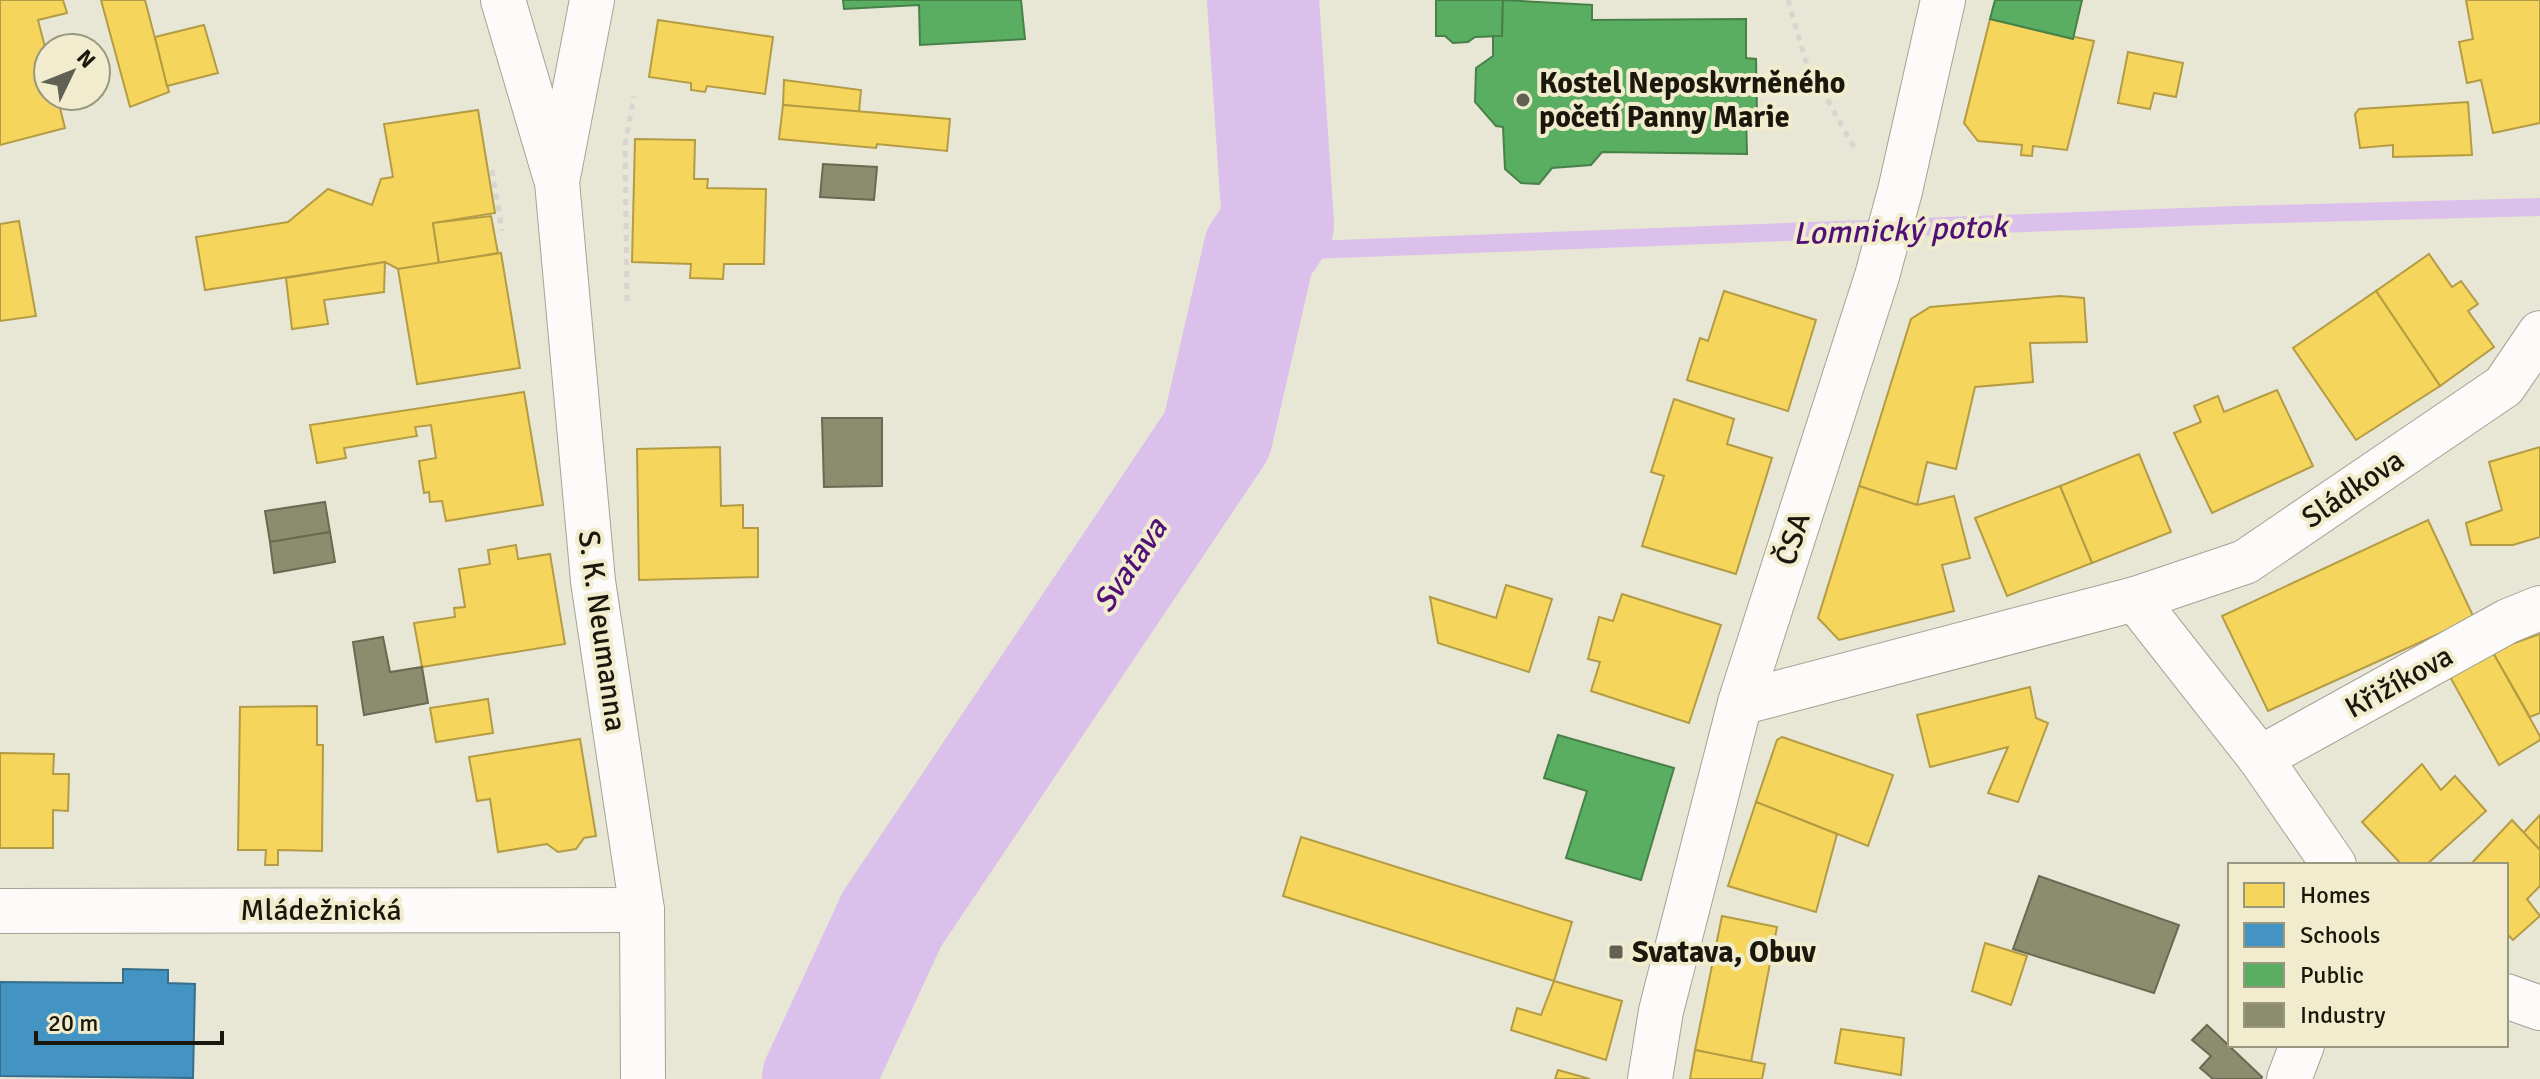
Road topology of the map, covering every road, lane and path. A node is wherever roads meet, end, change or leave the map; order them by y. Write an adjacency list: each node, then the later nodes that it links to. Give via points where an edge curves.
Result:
1 (503, 0): 5 (street, S. K. Neumanna)
2 (592, 0): 5 (street, S. K. Neumanna)
3 (1788, 0): 6 (path, via 1805,59 1869,176)
4 (1943, 0): 6 (street, ČSA)
5 (557, 182): 13 (street, S. K. Neumanna, via 593,581)
6 (1900, 191): 10 (street, ČSA)
7 (2540, 333): 8 (street, Sládkova, via 2504,386 2245,562)
8 (2135, 599): 10 (street, Sládkova); 11 (street)
9 (2540, 608): 11 (street, Křižíkova)
10 (1740, 703): 19 (street, ČSA, via 1661,1011)
11 (2260, 758): 12 (street)
12 (2333, 863)
13 (642, 910): 14 (street, Mládežnická); 18 (street, S. K. Neumanna)
14 (0, 911)
15 (2508, 997): 16 (street)
16 (2540, 1008)
17 (2301, 1047): 20 (street)
18 (643, 1079)
19 (1650, 1079)
20 (2289, 1079)

